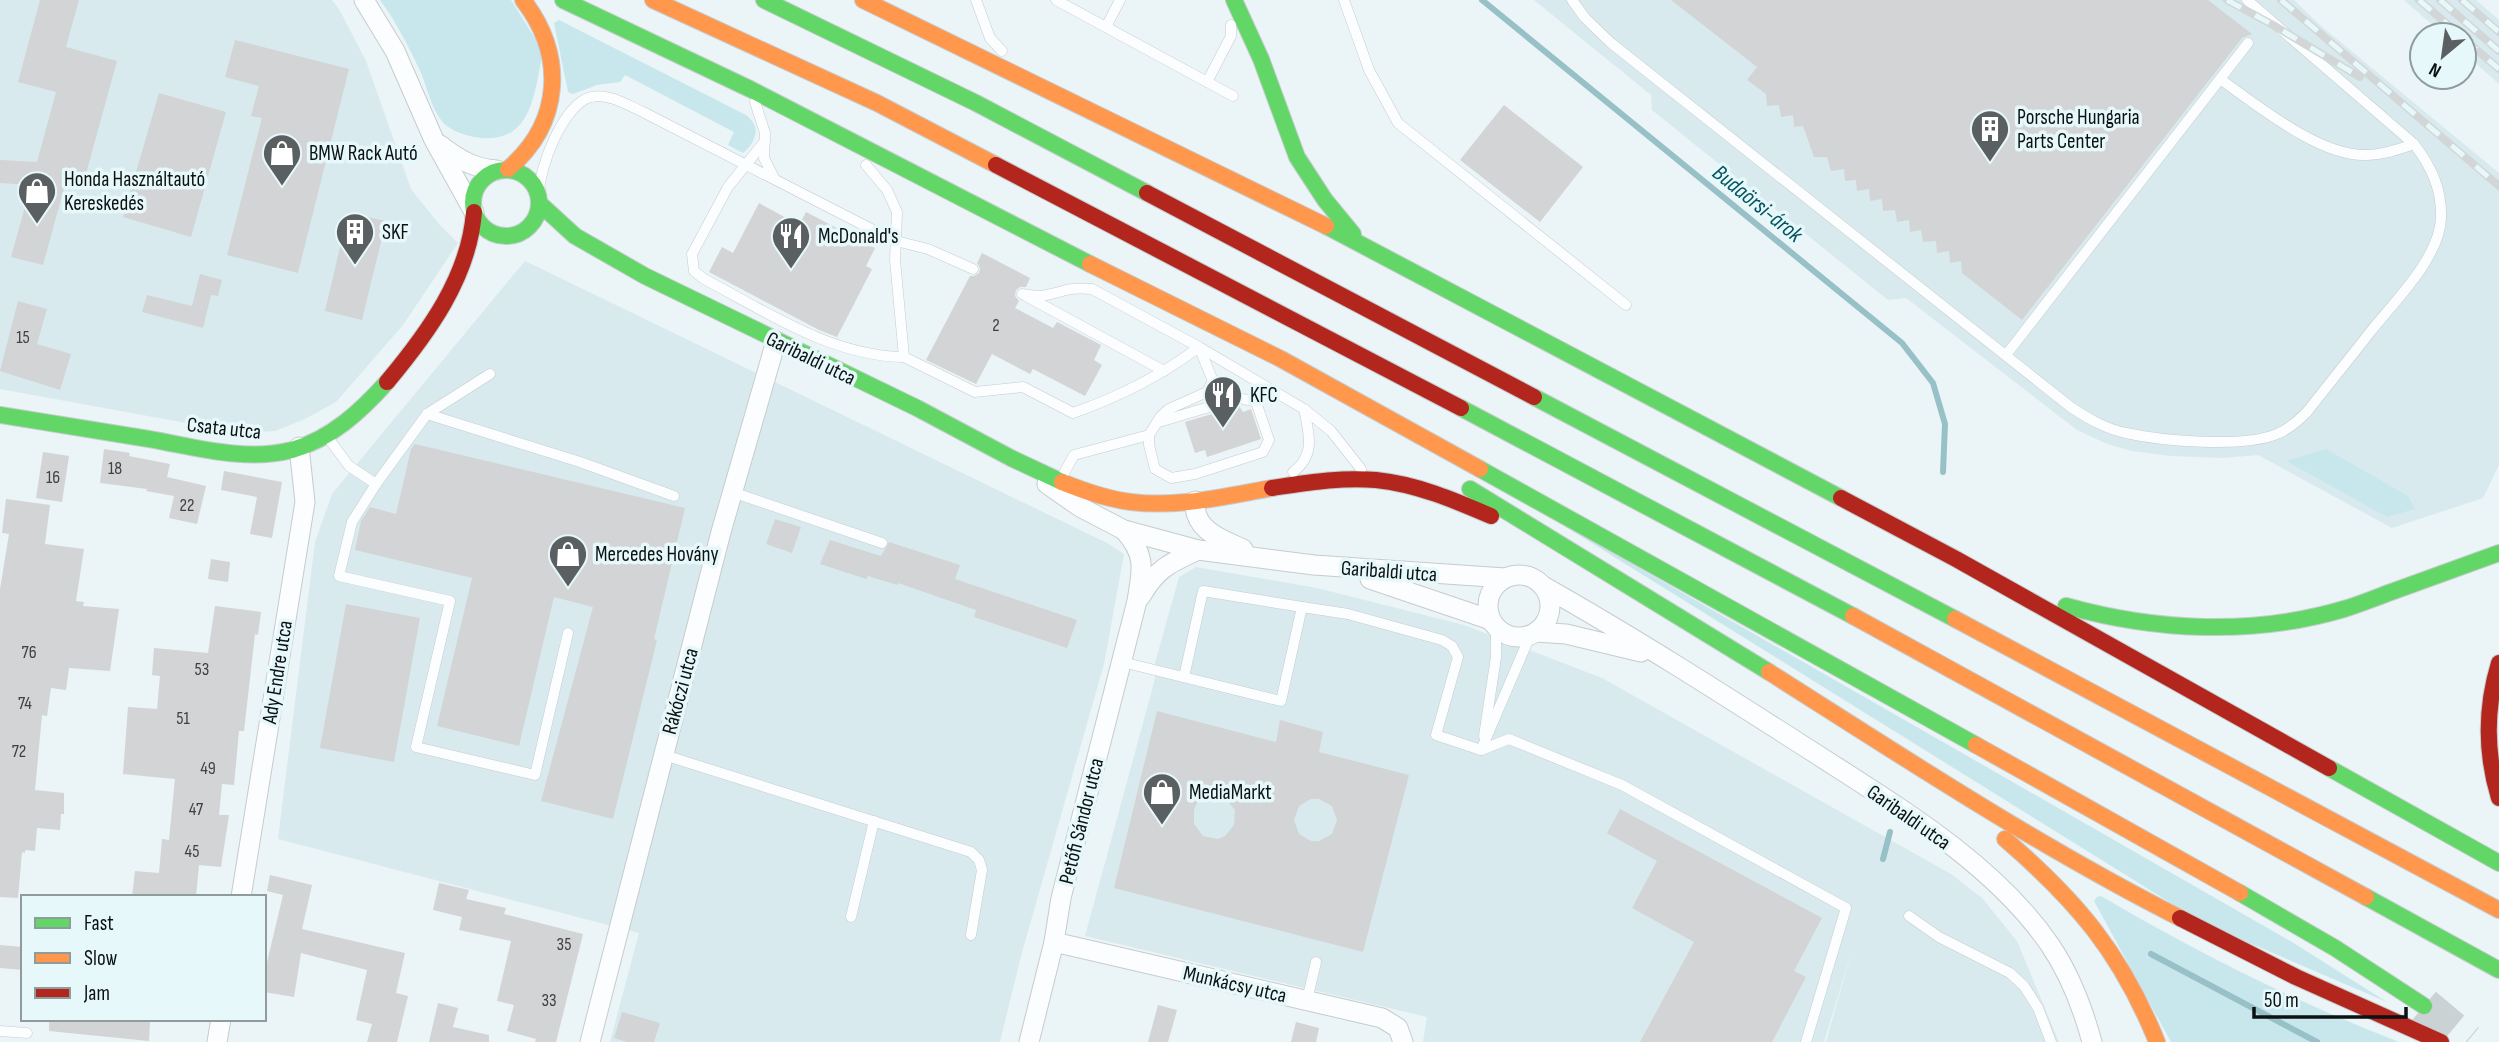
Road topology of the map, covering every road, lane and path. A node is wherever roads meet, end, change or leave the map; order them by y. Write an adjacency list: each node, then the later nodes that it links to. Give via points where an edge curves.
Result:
1 (365, 0): 24 (street, via 395,51)
2 (523, 0): 28 (main road, via 544,30 550,51 550,93 540,135 521,161)
3 (563, 0): 20 (main road)
4 (653, 0): 96 (main road, via 877,103 1632,496)
5 (764, 0): 90 (main road, via 976,103)
6 (863, 0): 21 (main road)
7 (976, 0): 16 (lane, via 990,38)
8 (1056, 0): 14 (lane)
9 (1120, 0): 14 (lane)
10 (1232, 0): 19 (lane, via 1231,36); 35 (main road, via 1261,59 1297,157)
11 (1344, 0): 40 (lane, via 1369,70 1398,122)
12 (1572, 0): 43 (lane, via 1611,43)
13 (2246, 0): 26 (lane)
14 (1106, 27): 19 (lane)
15 (2248, 43): 18 (lane)
16 (1013, 60)
17 (1023, 66): 21 (lane)
18 (2220, 79): 26 (lane, via 2297,132 2350,154 2386,153); 43 (lane)
19 (1207, 82): 22 (lane)
20 (750, 89): 23 (main road); 25 (lane)
21 (1061, 95): 35 (main road)
22 (1233, 96)
23 (828, 128): 34 (lane, via 887,190 897,212); 39 (main road)
24 (434, 140): 28 (street, via 466,163); 31 (street)
25 (765, 141): 27 (lane); 29 (lane, via 764,158)
26 (2414, 144): 43 (lane, via 2437,182 2440,201 2441,220 2431,252 2307,412 2275,435 2221,442 2126,433 2096,424)
27 (746, 165): 29 (lane); 30 (lane, via 643,112 611,98 591,97 568,114 542,170); 44 (lane, via 728,187 692,254 694,271 822,340 881,357)
28 (502, 170): 30 (main road, via 527,177); 31 (main road, via 480,182 472,201)
29 (776, 180): 34 (lane)
30 (539, 199): 32 (main road, via 533,224); 36 (main road, Garibaldi utca, via 553,219)
31 (474, 212): 33 (main road, via 485,229); 38 (main road, Csata utca, via 474,232)
32 (525, 231): 33 (main road); 36 (main road, Garibaldi utca)
33 (505, 236): 38 (main road, Csata utca)
34 (896, 241): 37 (lane); 44 (lane)
35 (1360, 243): 70 (main road)
36 (601, 252): 41 (main road, Garibaldi utca)
37 (973, 269)
38 (455, 283): 52 (main road, Csata utca, via 393,375 352,418)
39 (1142, 291): 47 (main road); 98 (main road, via 1281,359 1680,579 2335,948)
40 (1626, 305)
41 (776, 341): 55 (main road, Garibaldi utca); 61 (street, Rákóczi utca)
42 (1199, 347): 45 (lane); 45 (lane, via 1092,289 1075,287 1044,296 1022,294); 48 (lane); 51 (lane, via 1213,381 1208,392 1169,409)
43 (2006, 355)
44 (904, 357): 45 (lane, via 975,392 1023,387 1073,413)
45 (1164, 371)
46 (489, 374): 49 (lane)
47 (1320, 399)
48 (1304, 409): 58 (lane); 60 (lane, via 1310,450 1303,465)
49 (427, 414): 59 (lane); 62 (lane)
50 (0, 415): 54 (main road, Csata utca, via 230,453 270,454)
51 (1158, 422): 53 (lane); 53 (lane, via 1246,398 1256,402 1269,440 1263,452 1171,478 1155,469)
52 (326, 435): 54 (main road, Csata utca); 59 (lane, via 349,466)
53 (1149, 435): 57 (lane, via 1074,455)
54 (299, 447): 89 (street, Ady Endre utca, via 304,502)
55 (1023, 463): 57 (main road, Garibaldi utca); 64 (street, Garibaldi utca, via 1080,507)
56 (1455, 479): 68 (main road)
57 (1060, 480): 63 (main road, Garibaldi utca, via 1112,499)
58 (1376, 480): 60 (main road, Garibaldi utca); 68 (main road, Garibaldi utca, via 1457,500)
59 (376, 484): 77 (lane, via 352,522 340,576 450,601 416,747 535,775)
60 (1272, 488): 63 (main road, Garibaldi utca)
61 (733, 492): 65 (lane); 84 (street, Rákóczi utca)
62 (674, 496)
63 (1195, 501): 69 (street, Garibaldi utca, via 1194,512 1208,531)
64 (1124, 530): 66 (street, Garibaldi utca); 74 (street, Petőfi Sándor utca, via 1141,558)
65 (882, 543)
66 (1198, 550): 69 (street, Garibaldi utca); 74 (street, Petőfi Sándor utca, via 1165,565)
67 (2499, 553): 70 (main road, via 2342,610 2274,622 2200,627 2111,618 2069,607)
68 (1575, 555): 85 (main road)
69 (1260, 557): 71 (street, Garibaldi utca)
70 (1956, 559): 88 (main road)
71 (1314, 565): 72 (street, Garibaldi utca); 76 (street, Garibaldi utca, via 1390,584)
72 (1505, 578): 73 (street, via 1521,575); 76 (street, via 1489,596)
73 (1543, 586): 78 (street, via 1549,610 1545,623); 79 (street, Garibaldi utca)
74 (1137, 601): 80 (street, Petőfi Sándor utca)
75 (1302, 607): 82 (lane, via 1203,591); 82 (lane, via 1281,701); 83 (lane, via 1348,614 1452,646 1458,657 1436,735)
76 (1493, 624): 78 (street, via 1508,636); 83 (lane, via 1496,657)
77 (568, 633)
78 (1533, 634): 79 (street, Garibaldi utca, via 1566,634); 83 (lane)
79 (1659, 657): 108 (street, Garibaldi utca, via 1839,769 1992,880 2050,945)
80 (1122, 662): 82 (lane); 94 (street, Petőfi Sándor utca, via 1061,898)
81 (2499, 663): 86 (main road, via 2487,706 2487,735 2491,777)
82 (1184, 677)
83 (1481, 750): 106 (lane, via 1509,739 1622,785 1846,908)
84 (664, 755): 87 (lane); 103 (street, Rákóczi utca)
85 (1918, 766): 109 (main road, via 2046,873 2096,927 2146,1011); 110 (main road, via 2129,892 2295,977)
86 (2499, 798)
87 (874, 821): 92 (lane); 93 (lane, via 971,852 978,860 982,870)
88 (2499, 863)
89 (241, 895)
90 (2499, 910)
91 (1909, 916): 107 (lane, via 1939,937 2010,973 2038,1008)
92 (851, 918)
93 (971, 935)
94 (1054, 942): 97 (street, Munkácsy utca); 104 (street, Petőfi Sándor utca)
95 (1316, 962): 97 (lane)
96 (2499, 971)
97 (1307, 1000): 105 (street, Munkácsy utca, via 1382,1018 1398,1028)
98 (2424, 1006)
99 (221, 1021): 102 (street)
100 (0, 1031): 101 (lane)
101 (27, 1033)
102 (217, 1042)
103 (590, 1042)
104 (1029, 1042)
105 (1404, 1042)
106 (1805, 1042)
107 (2051, 1042)
108 (2092, 1042)
109 (2157, 1042)
110 (2441, 1042)

